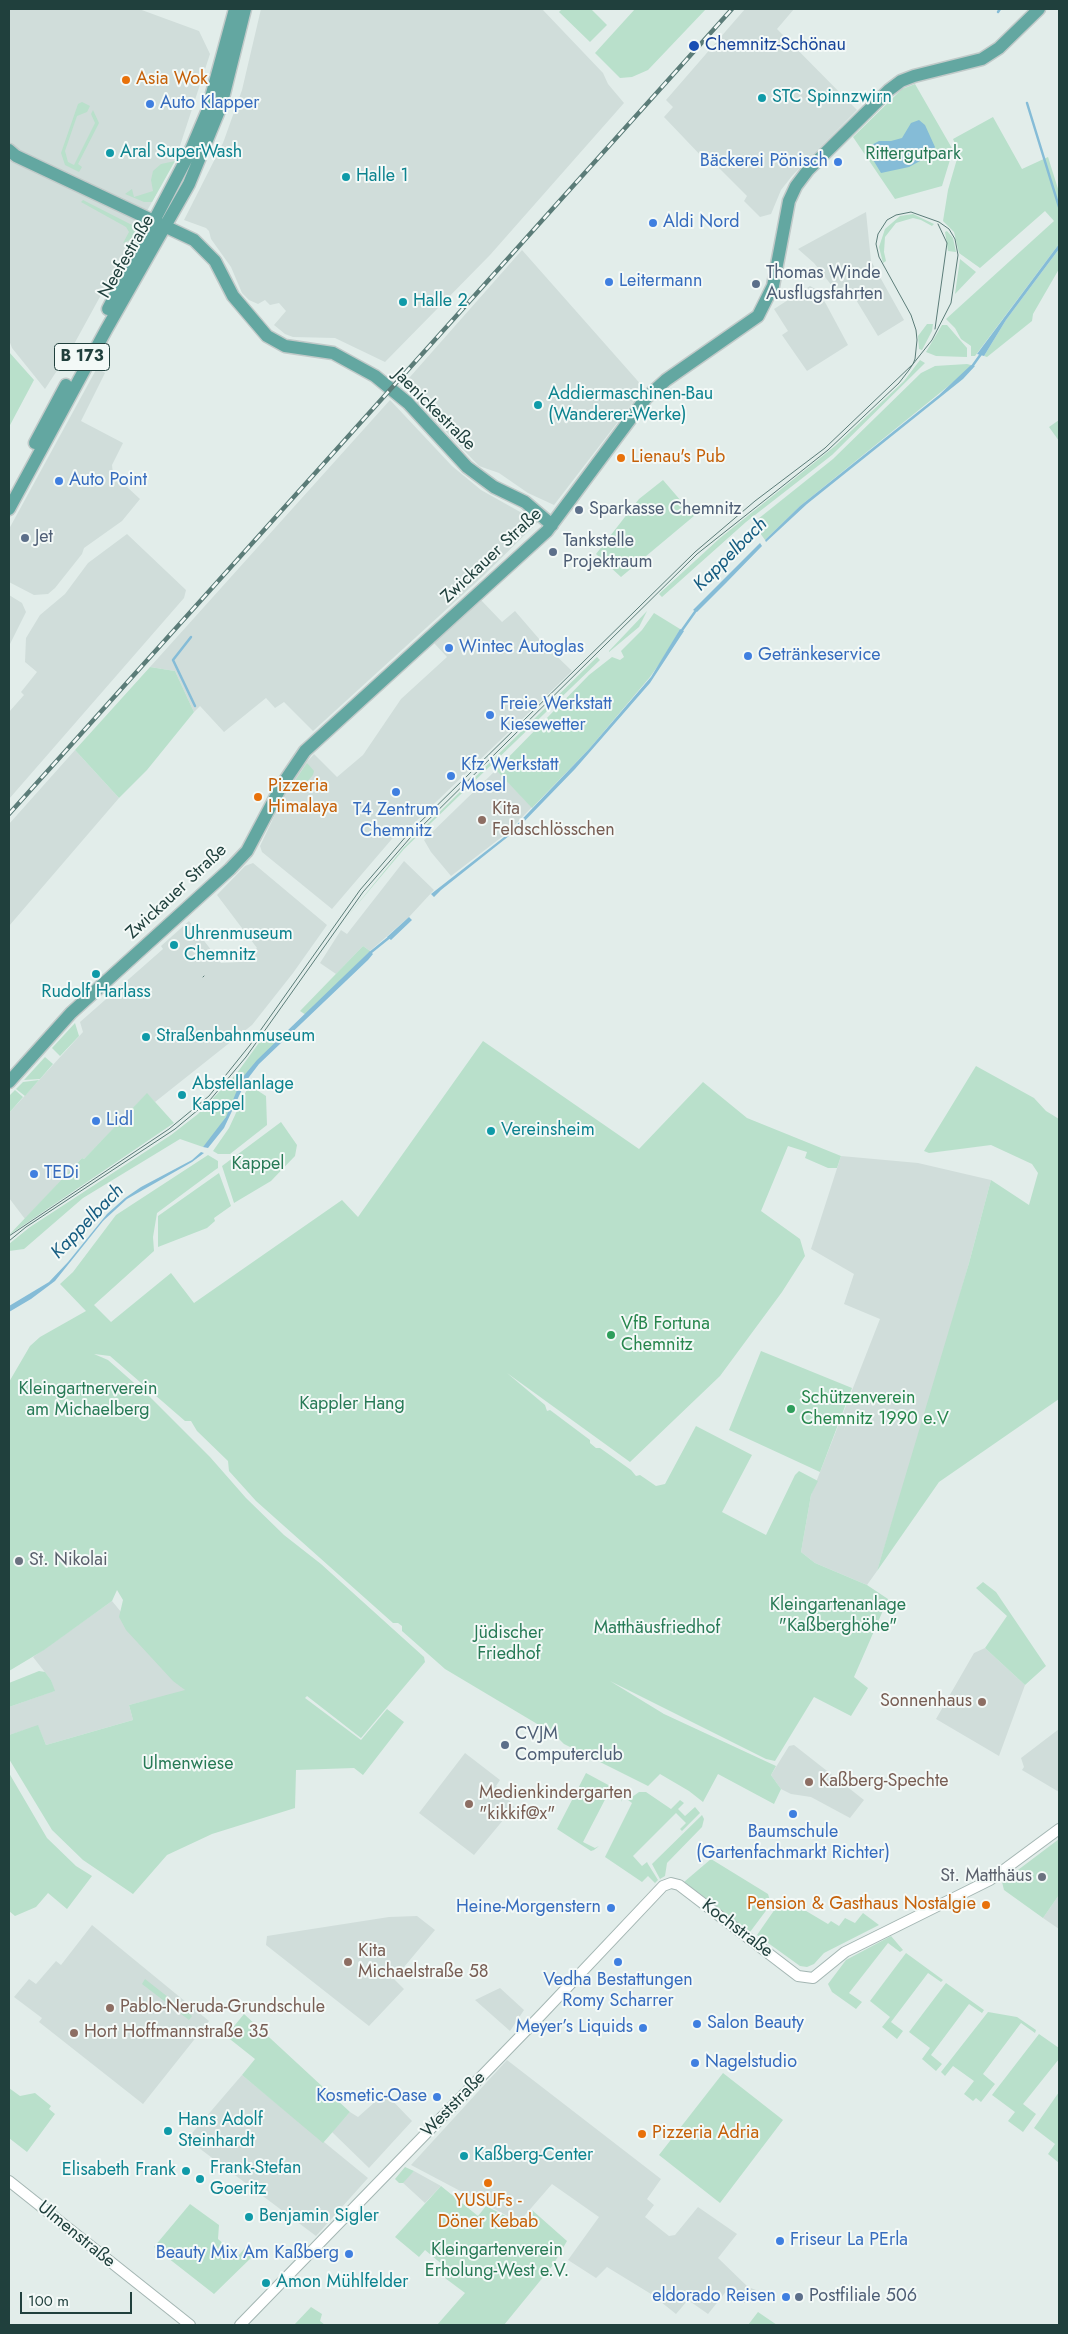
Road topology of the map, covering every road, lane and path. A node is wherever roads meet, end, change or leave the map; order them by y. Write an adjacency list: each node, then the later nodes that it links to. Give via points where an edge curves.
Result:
1 (235, 9): 5 (main road, Neefestraße / B 173, via 207,112)
2 (245, 9): 5 (main road, Neefestraße / B 173, via 221,106 189,184)
3 (1039, 9): 8 (main road, Zwickauer Straße, via 1000,48 982,59 901,81 808,170 789,201 773,286 758,316 666,380 646,398)
4 (9, 150): 5 (main road, Jaenickestraße)
5 (160, 223): 6 (main road, Neefestraße / B 173); 7 (main road, Neefestraße / B 173); 8 (main road, Jaenickestraße, via 194,240 210,255 233,296 267,336 285,346 338,355 376,376 408,403 467,468 494,487 525,502)
6 (9, 493)
7 (9, 509)
8 (552, 525): 9 (main road, Zwickauer Straße, via 305,751 241,857 71,1013)
9 (9, 1082)
10 (1059, 1829): 11 (street, Kochstraße, via 990,1880 888,1928 834,1959 819,1975 805,1978 798,1976 678,1885)
11 (668, 1884): 14 (street, Weststraße)
12 (9, 2181): 13 (street, Ulmenstraße)
13 (190, 2325)
14 (240, 2325)

